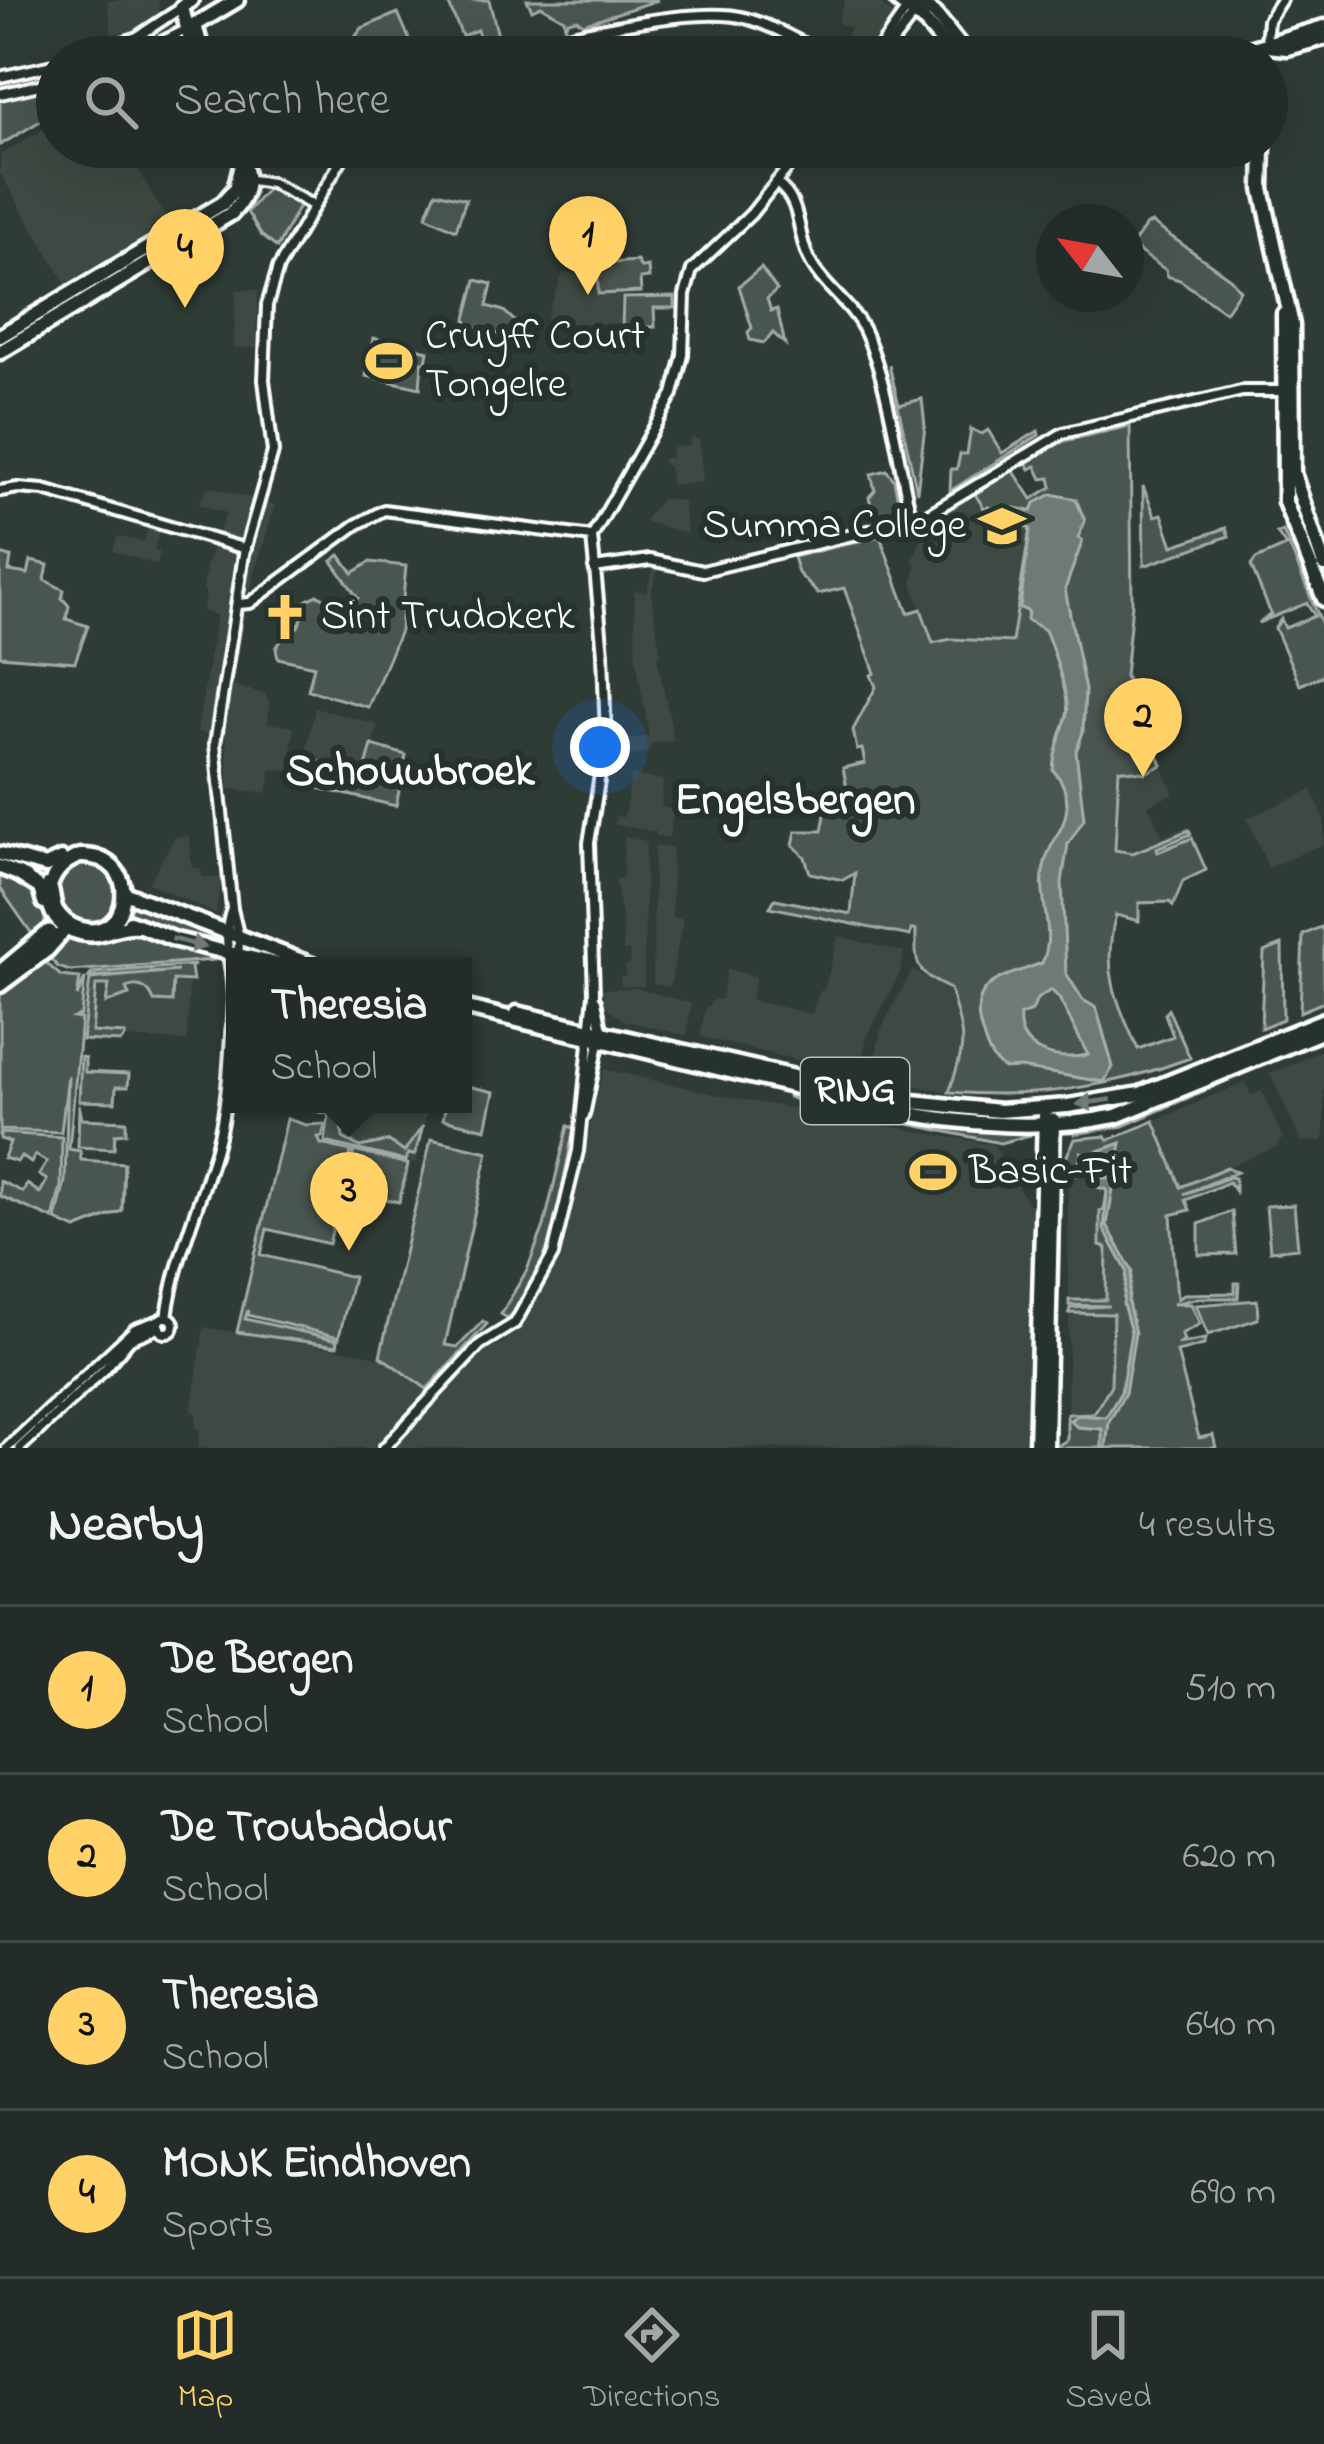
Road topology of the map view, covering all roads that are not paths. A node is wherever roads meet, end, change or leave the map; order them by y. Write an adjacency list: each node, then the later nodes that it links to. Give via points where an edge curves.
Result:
1 (237, 0): 4 (main road)
2 (1281, 0): 13 (street)
3 (914, 4): 10 (street); 11 (main road); 12 (main road)
4 (188, 10): 6 (street); 7 (street)
5 (1324, 27): 15 (main road)
6 (141, 36)
7 (156, 36)
8 (575, 36): 9 (street, via 725,15)
9 (786, 36)
10 (892, 36)
11 (939, 36)
12 (952, 36)
13 (1267, 36)
14 (1324, 38): 16 (main road)
15 (1288, 42)
16 (1288, 48)
17 (36, 69): 18 (street)
18 (0, 77)
19 (36, 86): 20 (street)
20 (0, 94)
21 (242, 168): 25 (main road)
22 (337, 168): 27 (street)
23 (788, 168): 26 (street)
24 (1262, 168): 30 (main road, via 1288,336)
25 (244, 179): 27 (street, via 272,183); 28 (main road, via 223,203); 29 (main road, via 245,196 232,213)
26 (776, 183): 32 (street, via 794,202 815,270 867,337); 33 (street, via 692,270 674,394)
27 (314, 206): 34 (street, via 270,289 264,371 273,455)
28 (0, 336)
29 (0, 352)
30 (1286, 393): 32 (street, via 1251,391 1047,441); 35 (main road, via 1294,473); 37 (main road, via 1285,502)
31 (0, 491): 34 (street, via 44,490)
32 (912, 520): 36 (street, via 709,570 650,560)
33 (592, 537): 36 (street); 38 (street, via 384,510)
34 (246, 549): 38 (street)
35 (1324, 565)
36 (594, 568): 56 (street, via 606,737 589,843)
37 (1324, 599)
38 (238, 604): 47 (street, via 215,744)
39 (0, 854): 40 (main road)
40 (15, 859): 42 (main road); 44 (main road, via 49,866 77,852 100,854)
41 (0, 867): 42 (main road)
42 (48, 883): 43 (main road, via 72,858 94,856 113,867); 46 (main road)
43 (124, 893): 44 (main road); 45 (main road)
44 (146, 901): 47 (main road)
45 (117, 922): 46 (main road, via 93,935); 48 (main road, one-way to 48)
46 (56, 928): 51 (highway); 52 (main road, via 33,961)
47 (233, 935): 49 (street); 50 (main road)
48 (232, 957)
49 (235, 957)
50 (291, 957)
51 (0, 974)
52 (0, 985)
53 (472, 1006): 56 (main road, RING)
54 (1324, 1021): 58 (main road, RING, one-way to 58, via 1176,1083)
55 (1324, 1031): 58 (main road, RING, via 1130,1112 1101,1120)
56 (595, 1035): 58 (main road, RING, via 894,1100); 62 (street, via 560,1233 542,1280 522,1315 481,1344)
57 (226, 1075): 59 (street, via 222,1121 162,1321)
58 (1048, 1117): 63 (main road); 64 (main road)
59 (100, 1367): 60 (street); 61 (street)
60 (7, 1448)
61 (20, 1448)
62 (384, 1448)
63 (1036, 1448)
64 (1046, 1448)

